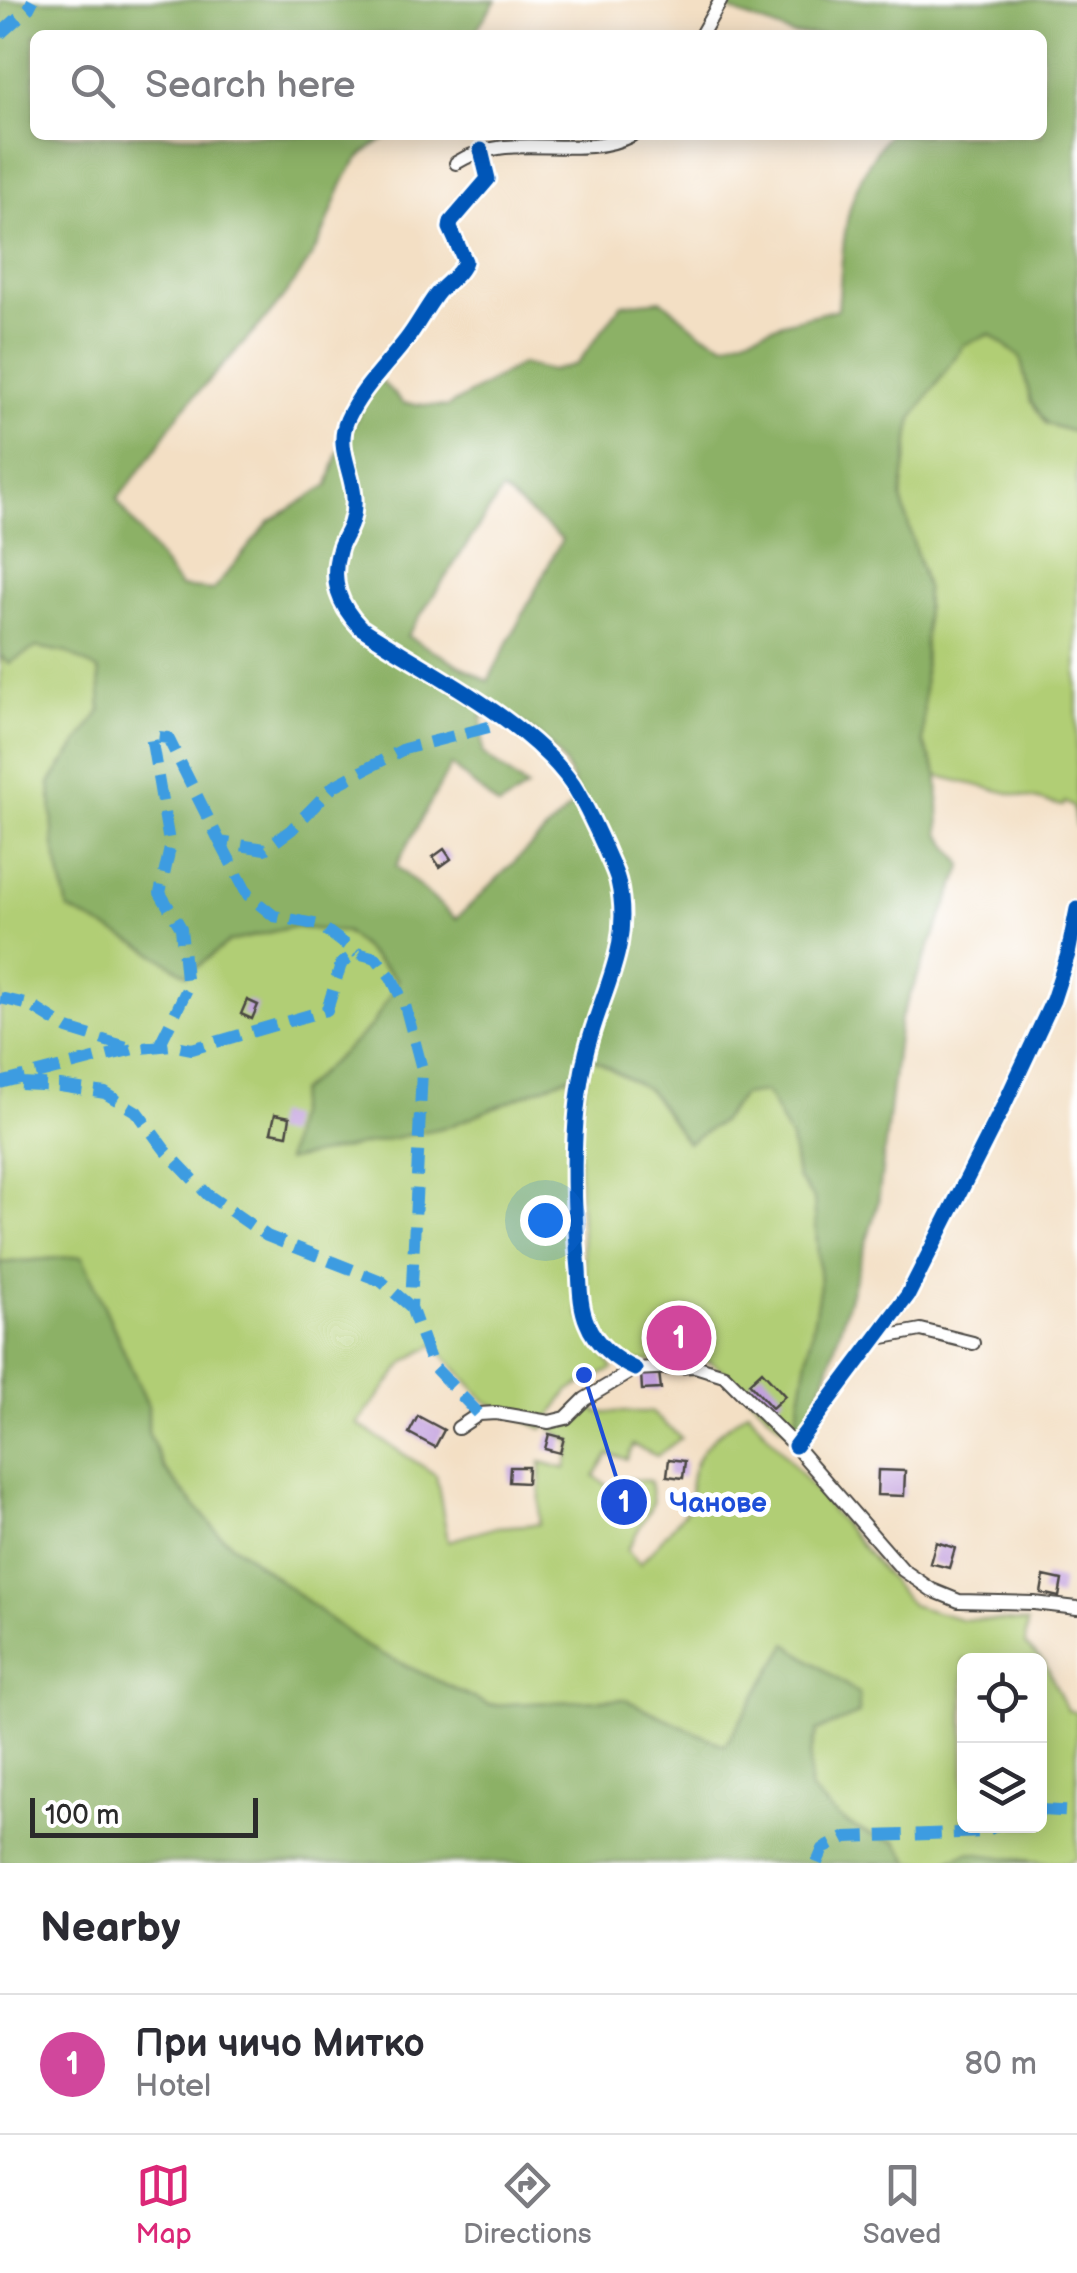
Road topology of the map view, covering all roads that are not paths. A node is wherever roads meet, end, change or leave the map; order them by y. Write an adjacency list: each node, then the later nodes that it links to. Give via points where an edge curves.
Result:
1 (721, 0): 2 (street)
2 (704, 30)
3 (619, 140): 4 (street)
4 (481, 150): 5 (street); 9 (street, via 488,178 450,228 463,268 356,400 345,425 343,450 356,498 335,584 342,607 360,627 491,710 572,783 618,880 618,962 578,1089 576,1233 587,1324 602,1347)
5 (456, 163)
6 (1077, 909): 7 (street, via 1045,1017 908,1295)
7 (878, 1338): 8 (street, via 920,1330); 11 (street)
8 (973, 1343)
9 (635, 1369): 10 (street, via 566,1418 479,1414); 11 (street, via 695,1366 724,1375)
10 (458, 1428)
11 (795, 1446): 12 (street, via 903,1570 932,1590 959,1601)
12 (1077, 1608)

